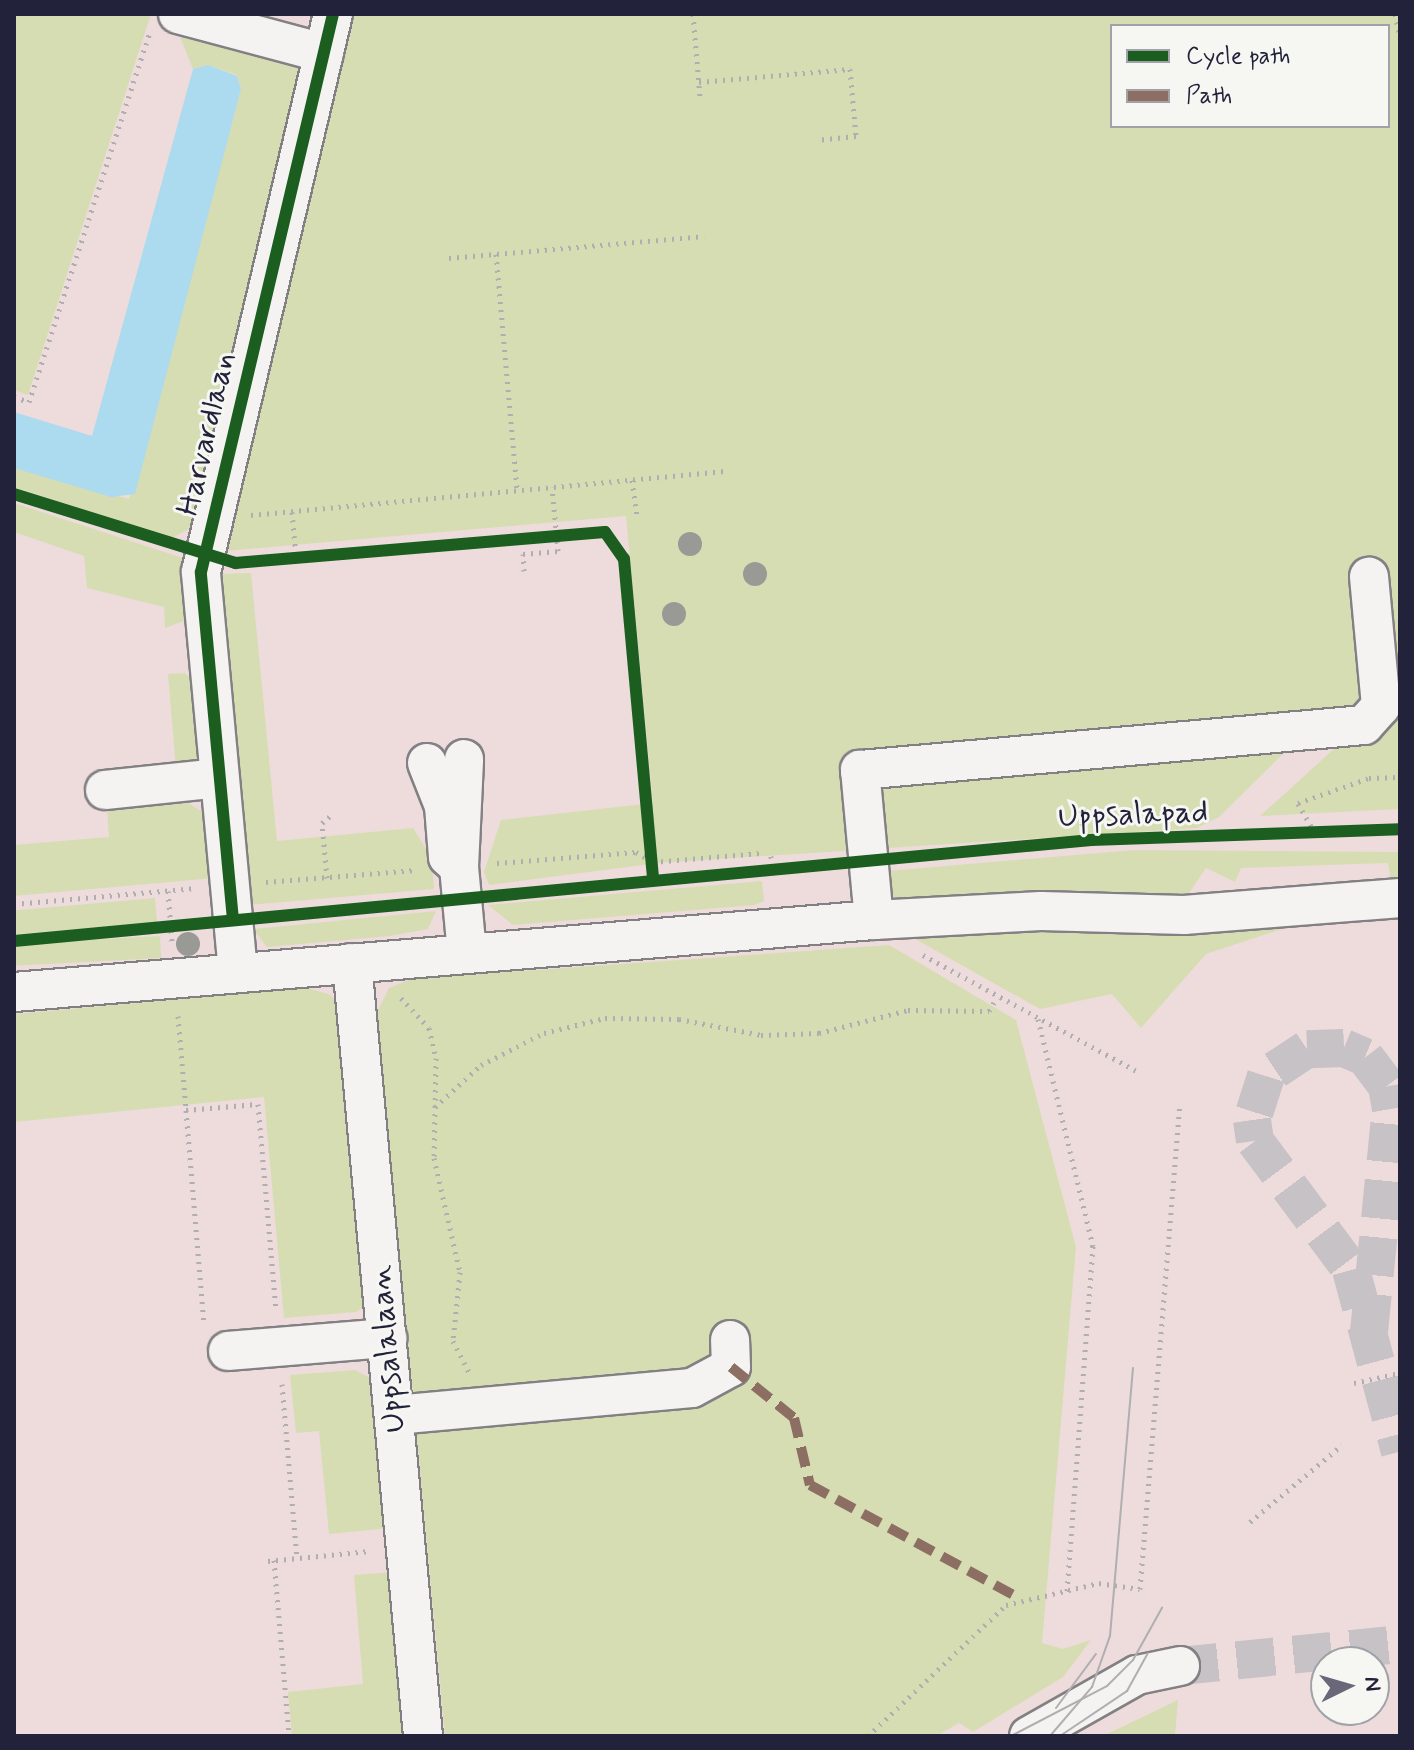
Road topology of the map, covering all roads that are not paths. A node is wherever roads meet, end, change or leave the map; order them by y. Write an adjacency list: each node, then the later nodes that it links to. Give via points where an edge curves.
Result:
1 (164, 22): 2 (street)
2 (322, 26): 6 (street, Harvardlaan, via 201,572)
3 (1369, 577): 10 (street, via 1381,706 1364,725 860,770)
4 (464, 759): 8 (street)
5 (427, 763): 8 (street, via 444,806 448,857)
6 (219, 778): 7 (street); 13 (street, Harvardlaan)
7 (105, 790)
8 (472, 866): 11 (street)
9 (1400, 898): 10 (street, via 1184,915 1041,911)
10 (874, 920): 11 (street)
11 (467, 953): 12 (street)
12 (352, 963): 13 (street); 15 (street, Uppsalalaan)
13 (238, 972): 14 (street)
14 (14, 992)
15 (387, 1338): 17 (street); 18 (street, Uppsalalaan)
16 (730, 1340): 18 (street, via 731,1367 692,1388)
17 (228, 1351)
18 (395, 1415): 20 (street, Uppsalalaan)
19 (1180, 1666): 21 (street, via 1137,1675)
20 (423, 1736)
21 (1029, 1736)

